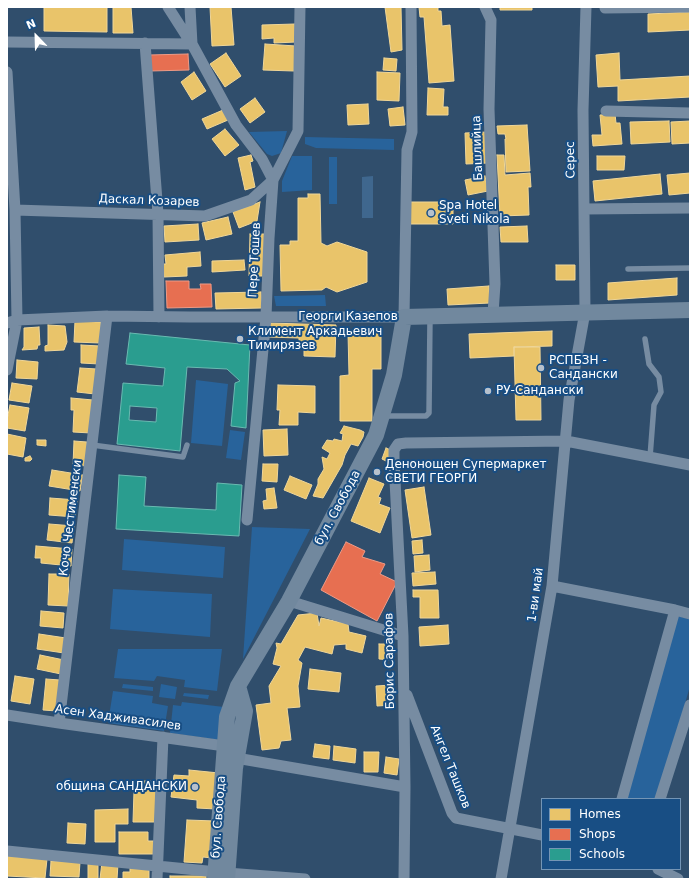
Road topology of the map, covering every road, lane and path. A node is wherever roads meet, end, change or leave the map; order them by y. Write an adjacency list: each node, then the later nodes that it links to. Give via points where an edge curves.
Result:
1 (168, 7): 11 (street)
2 (190, 7): 11 (street)
3 (300, 7): 15 (street, Пере Тошев, via 298,131)
4 (411, 7): 29 (street, via 412,132 407,150)
5 (485, 7): 24 (street, Башлийца, via 491,20 489,109)
6 (586, 7): 17 (street, Серес)
7 (690, 7): 8 (street)
8 (606, 8)
9 (7, 42): 10 (street)
10 (145, 44): 11 (street); 19 (street)
11 (192, 44): 15 (street, via 236,125 262,159)
12 (7, 72): 18 (street)
13 (606, 111): 14 (street)
14 (690, 113)
15 (273, 180): 19 (street, Даскал Козарев, via 251,200 205,216); 28 (street, Пере Тошев)
16 (690, 208): 17 (street)
17 (584, 209): 23 (street, Серес)
18 (15, 210): 19 (street, Даскал Козарев); 30 (street)
19 (158, 214): 27 (street)
20 (690, 268): 21 (lane)
21 (628, 269)
22 (690, 310): 23 (street, Георги Казепов)
23 (584, 312): 24 (street, Георги Казепов); 34 (street, 1-ви май, via 569,400)
24 (494, 314): 26 (street, Георги Казепов)
25 (107, 316): 27 (street, Георги Казепов); 30 (street, Георги Казепов); 35 (street, Кочо Честименски)
26 (430, 316): 29 (street, Георги Казепов); 33 (lane, via 429,414)
27 (159, 317): 28 (street, Георги Казепов)
28 (266, 317): 29 (street, Георги Казепов); 39 (street, Пере Тошев)
29 (404, 317): 33 (street, бул. Свобода, via 394,375)
30 (12, 321): 32 (street)
31 (645, 339): 37 (lane, via 649,364 659,377 661,392 654,405)
32 (7, 370)
33 (382, 416): 41 (street, бул. Свобода, via 376,435)
34 (566, 441): 37 (street); 40 (street, 1-ви май); 44 (street, Борис Сарафов, via 398,444 394,450 394,461)
35 (92, 445): 36 (lane, via 183,457); 49 (street, Кочо Честименски)
36 (187, 445)
37 (650, 457): 38 (street)
38 (690, 465)
39 (247, 520)
40 (552, 586): 42 (street); 56 (street, 1-ви май)
41 (288, 601): 44 (street); 45 (street, бул. Свобода)
42 (675, 610): 43 (street); 54 (street)
43 (690, 614)
44 (404, 636): 46 (street, Борис Сарафов)
45 (238, 686): 51 (street, бул. Свобода, via 226,717); 52 (street, бул. Свобода, via 245,711)
46 (404, 689): 53 (street, Борис Сарафов); 56 (street, Ангел Ташков, via 452,813 456,818 463,820)
47 (690, 706): 55 (street)
48 (7, 715): 49 (street, Асен Хадживасилев)
49 (59, 723): 50 (street, Асен Хадживасилев)
50 (163, 737): 51 (street, Асен Хадживасилев); 59 (street)
51 (225, 746): 52 (street); 61 (street, бул. Свобода)
52 (236, 758): 53 (street); 61 (street, бул. Свобода)
53 (405, 787): 64 (street, Борис Сарафов)
54 (622, 798)
55 (660, 798)
56 (510, 828): 57 (street, Ангел Ташков); 65 (street, 1-ви май)
57 (541, 835)
58 (7, 851): 59 (street)
59 (158, 865): 61 (street); 62 (street)
60 (660, 870): 66 (street)
61 (221, 876): 63 (street)
62 (157, 879)
63 (305, 879)
64 (404, 879)
65 (501, 879)
66 (678, 879)

